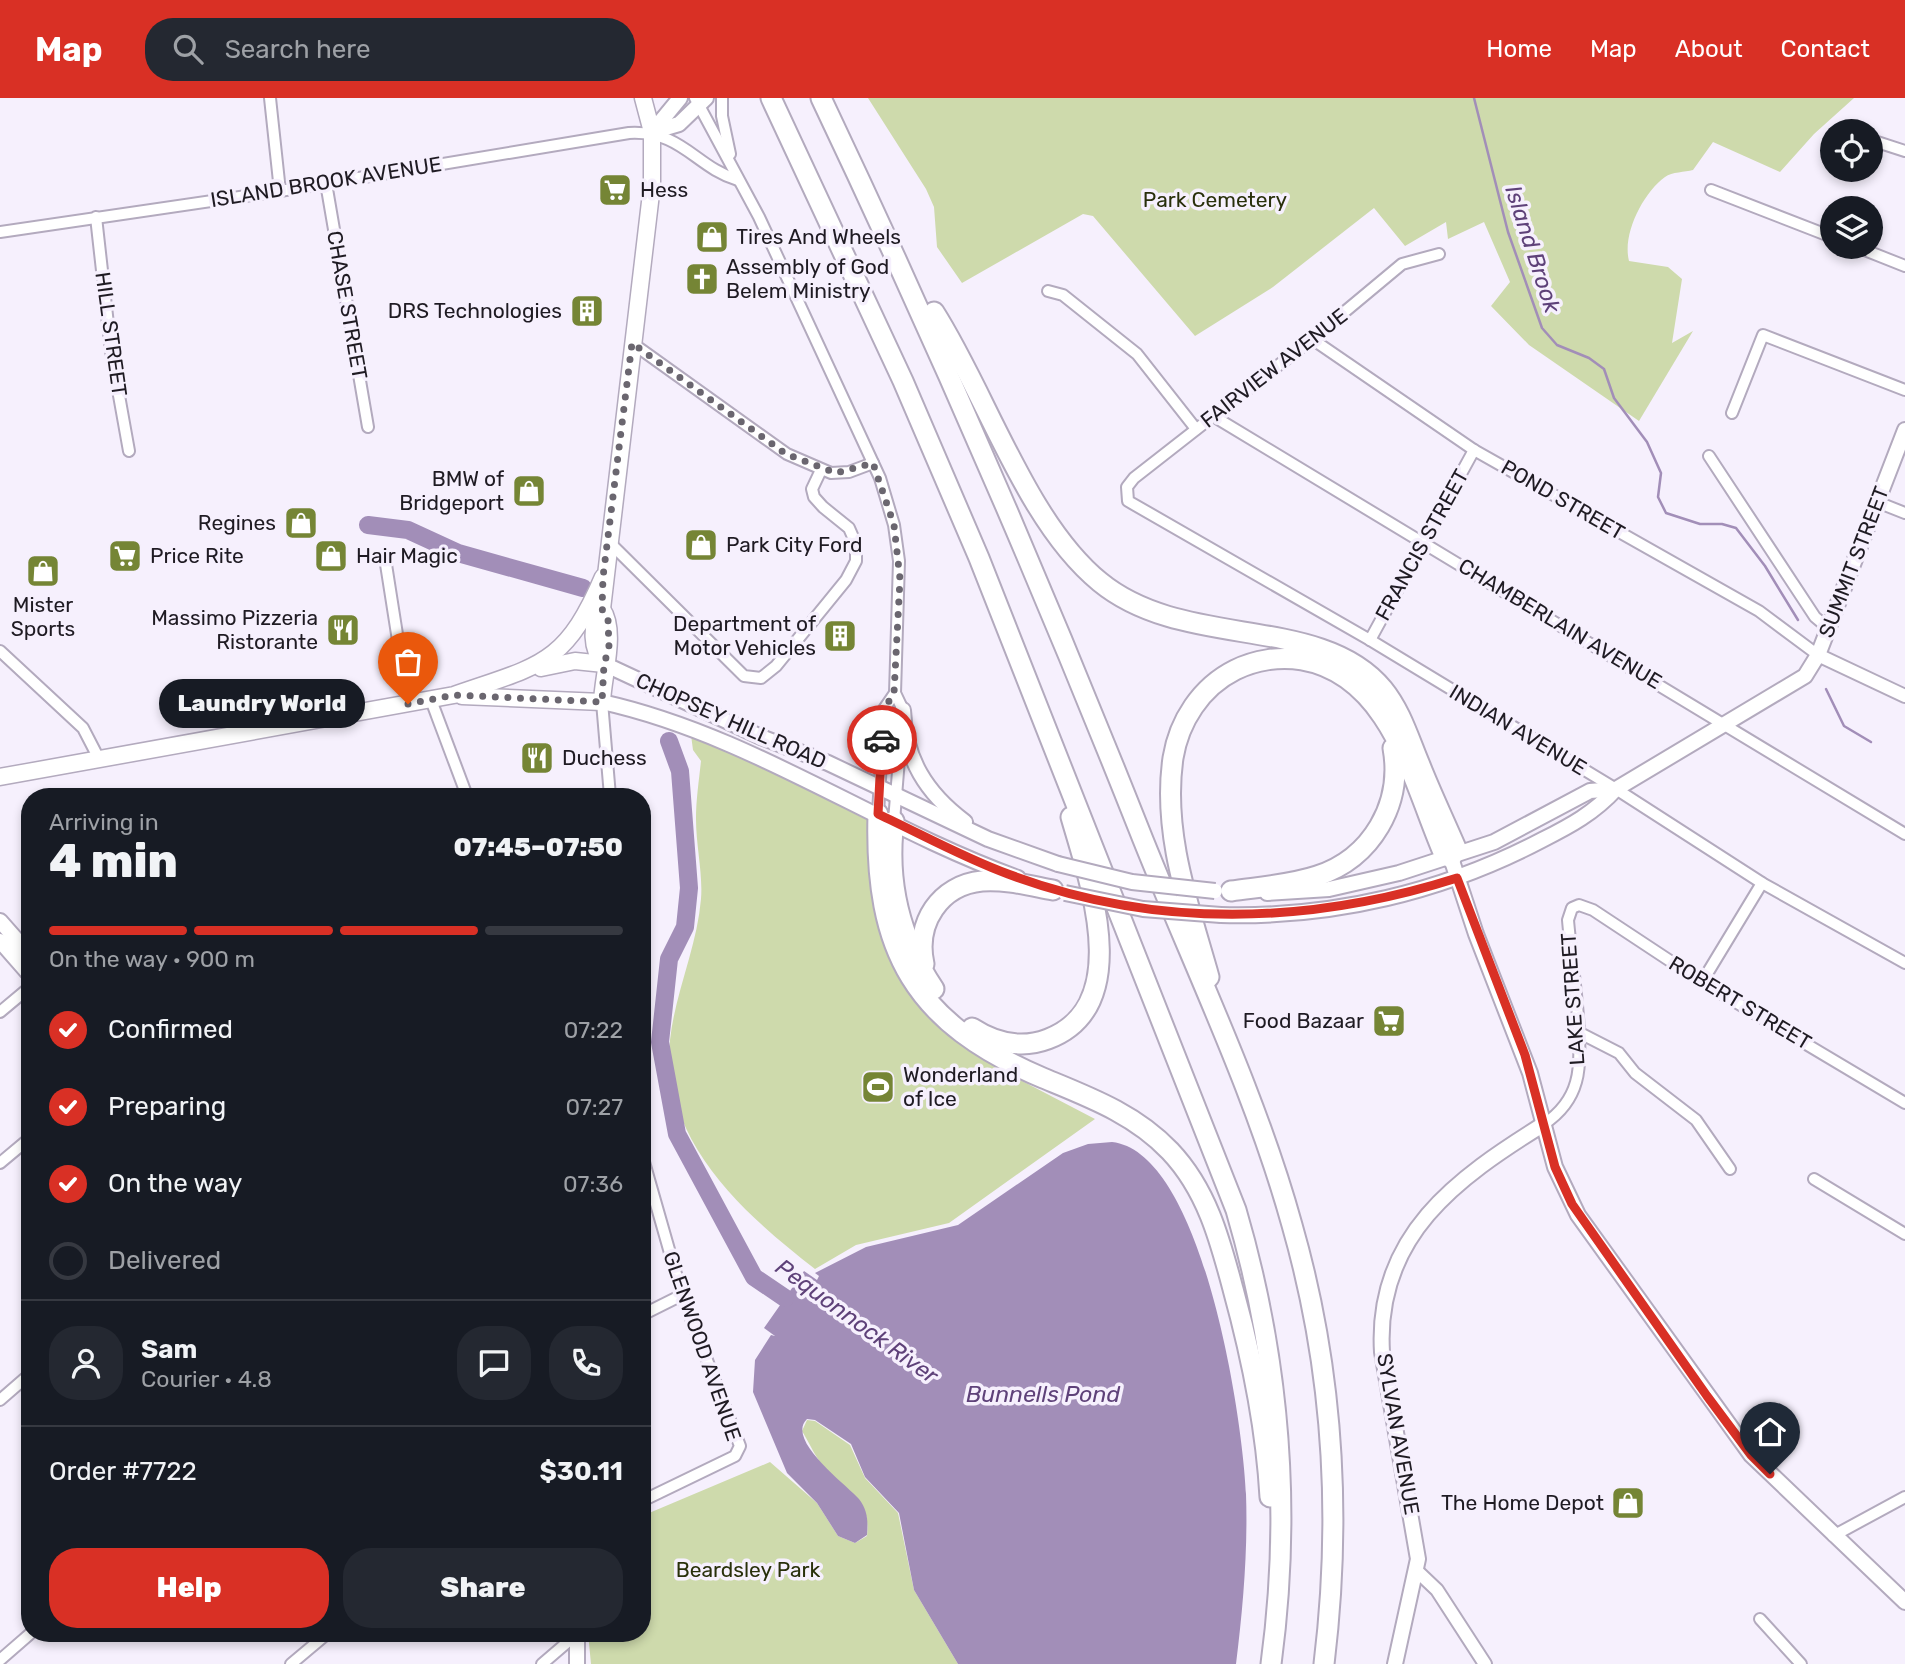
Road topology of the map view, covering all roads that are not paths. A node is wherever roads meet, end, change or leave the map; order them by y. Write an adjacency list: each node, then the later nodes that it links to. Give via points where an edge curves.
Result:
1 (270, 98): 14 (street)
2 (643, 98): 8 (main road)
3 (680, 98): 8 (main road)
4 (722, 98): 11 (street)
5 (771, 98): 54 (highway, via 929,440)
6 (821, 98): 21 (highway)
7 (700, 100): 8 (main road, via 678,124); 11 (street)
8 (652, 132): 11 (street); 12 (street, ISLAND BROOK AVENUE); 24 (main road, via 649,225)
9 (1883, 144): 10 (street)
10 (1905, 151)
11 (738, 180): 34 (street)
12 (327, 183): 14 (street, ISLAND BROOK AVENUE); 28 (street, CHASE STREET)
13 (1711, 190): 17 (street)
14 (280, 191): 15 (street, ISLAND BROOK AVENUE)
15 (96, 217): 16 (street, ISLAND BROOK AVENUE); 32 (street, HILL STREET, via 111,351)
16 (0, 232)
17 (1820, 232)
18 (1439, 254): 23 (street, FAIRVIEW AVENUE, via 1402,264)
19 (1883, 257): 20 (street)
20 (1905, 266)
21 (903, 269): 69 (highway, via 942,324 1024,478 1077,561 1109,589 1157,615 1316,646 1368,674 1402,721 1456,848); 85 (highway, via 1019,532)
22 (1048, 291): 29 (street, via 1063,295 1137,354)
23 (1312, 339): 27 (street, FAIRVIEW AVENUE); 31 (street, POND STREET)
24 (632, 343): 35 (street, via 786,454); 39 (main road)
25 (1905, 390): 26 (street, via 1763,335)
26 (1732, 414)
27 (1213, 416): 29 (street, FAIRVIEW AVENUE); 40 (street, CHAMBERLAIN AVENUE)
28 (368, 427)
29 (1196, 429): 36 (street, FAIRVIEW AVENUE, via 1134,478 1127,487)
30 (1905, 430): 37 (main road, SUMMIT STREET)
31 (1474, 450): 40 (street, FRANCIS STREET); 46 (street, POND STREET, via 1759,611)
32 (129, 451)
33 (1709, 456): 43 (street, via 1815,617)
34 (873, 463): 35 (street, via 845,473); 49 (street, via 890,508 898,552)
35 (821, 470): 39 (street, via 811,489 849,528 856,548 855,565 776,666 761,678 751,679 740,672)
36 (1128, 501): 44 (street, INDIAN AVENUE)
37 (1877, 502): 38 (street); 43 (main road, SUMMIT STREET)
38 (1905, 513)
39 (608, 541): 42 (main road)
40 (1425, 542): 44 (street, FRANCIS STREET); 58 (street, CHAMBERLAIN AVENUE)
41 (385, 558): 55 (street)
42 (603, 577): 47 (main road, via 602,609 609,648); 48 (main road, via 569,641 544,662)
43 (1828, 628): 46 (main road, SUMMIT STREET)
44 (1370, 640): 64 (street, INDIAN AVENUE)
45 (0, 651): 59 (street, via 83,728)
46 (1818, 655): 51 (street); 58 (main road, CHOPSEY HILL ROAD, via 1805,676)
47 (604, 664): 48 (main road, CHOPSEY HILL ROAD, via 575,661); 53 (main road); 63 (main road, CHOPSEY HILL ROAD)
48 (520, 672): 50 (main road)
49 (894, 693): 57 (street); 63 (street, via 884,709)
50 (454, 695): 52 (main road); 53 (main road, CHOPSEY HILL ROAD)
51 (1905, 696)
52 (431, 700): 55 (main road); 61 (street)
53 (602, 702): 62 (street); 66 (main road, CHOPSEY HILL ROAD, via 640,710 722,739)
54 (1037, 702): 82 (highway, via 1093,899 1099,947 1094,990 1083,1014 1071,1026 1046,1040 1026,1044 979,1033); 103 (highway, via 1219,1162 1252,1269 1272,1367 1281,1453)
55 (408, 704): 59 (main road)
56 (1375, 705): 69 (highway, via 1400,750 1443,852); 73 (highway, via 1390,736 1396,769 1390,804 1375,834 1357,854 1328,872); 85 (highway, via 1351,681 1329,668 1296,659 1269,660 1244,666 1214,684 1192,709 1180,732 1170,790 1175,846)
57 (902, 710): 65 (street); 68 (main road, via 909,750 923,781 944,805)
58 (1726, 726): 64 (main road, CHOPSEY HILL ROAD); 67 (street, CHAMBERLAIN AVENUE)
59 (98, 757): 60 (main road)
60 (0, 777)
61 (464, 788)
62 (609, 788)
63 (879, 788): 65 (main road, CHOPSEY HILL ROAD); 66 (street)
64 (1616, 789): 69 (main road, CHOPSEY HILL ROAD, via 1590,791 1507,836); 70 (main road, CHOPSEY HILL ROAD, via 1597,810 1566,828); 71 (street, INDIAN AVENUE)
65 (897, 796): 66 (street); 68 (main road, CHOPSEY HILL ROAD)
66 (886, 818): 72 (main road, CHOPSEY HILL ROAD, via 989,867); 82 (highway, via 897,908 912,950); 103 (highway, via 878,882 886,921 900,957 930,1004 984,1049 1113,1108 1144,1128 1179,1161 1206,1204 1259,1392)
67 (1905, 834)
68 (988, 839): 73 (main road, CHOPSEY HILL ROAD, bridge, via 1058,864 1132,882)
69 (1451, 858): 70 (main road); 73 (main road, CHOPSEY HILL ROAD, via 1329,889 1292,894)
70 (1457, 878): 72 (main road, CHOPSEY HILL ROAD, bridge, via 1343,908 1289,914 1143,909); 87 (main road, via 1525,1055)
71 (1762, 883): 78 (street, INDIAN AVENUE); 80 (street)
72 (1059, 891): 82 (highway, via 979,881 940,900 925,923 922,949)
73 (1223, 891)
74 (1575, 906): 80 (street, ROBERT STREET, via 1593,910); 84 (street, LAKE STREET, via 1568,920)
75 (0, 921): 77 (main road)
76 (0, 941): 79 (main road)
77 (21, 945)
78 (1905, 963)
79 (21, 965)
80 (1702, 982): 86 (street, ROBERT STREET)
81 (21, 994): 83 (street)
82 (939, 996)
83 (0, 1012)
84 (1578, 1032): 87 (street, LAKE STREET, via 1575,1086 1566,1104); 90 (street, via 1619,1053 1635,1073 1696,1120)
85 (1231, 1056): 114 (highway, via 1292,1223 1322,1360 1334,1499)
86 (1905, 1103)
87 (1544, 1124): 100 (main road, via 1558,1175 1586,1228 1751,1455); 101 (main road, SYLVAN AVENUE, via 1475,1167 1436,1203 1407,1245 1388,1292 1382,1352 1418,1546)
88 (21, 1146): 89 (street)
89 (0, 1163)
90 (1730, 1169)
91 (1814, 1179): 93 (street)
92 (651, 1186): 94 (street, GLENWOOD AVENUE)
93 (1905, 1234)
94 (682, 1295): 95 (street); 98 (street, GLENWOOD AVENUE, via 740,1446 734,1456)
95 (651, 1310)
96 (21, 1382): 97 (street)
97 (0, 1400)
98 (651, 1497)
99 (1905, 1497): 100 (street)
100 (1833, 1536): 102 (main road)
101 (1417, 1571): 115 (main road, SYLVAN AVENUE); 116 (street, via 1437,1590)
102 (1905, 1602)
103 (1277, 1614): 113 (highway)
104 (1760, 1619): 117 (street)
105 (21, 1642): 109 (street)
106 (317, 1642): 110 (street)
107 (567, 1642): 111 (street)
108 (577, 1642): 112 (main road)
109 (0, 1660)
110 (291, 1664)
111 (542, 1664)
112 (577, 1664)
113 (1271, 1664)
114 (1324, 1664)
115 (1395, 1664)
116 (1485, 1664)
117 (1801, 1664)

